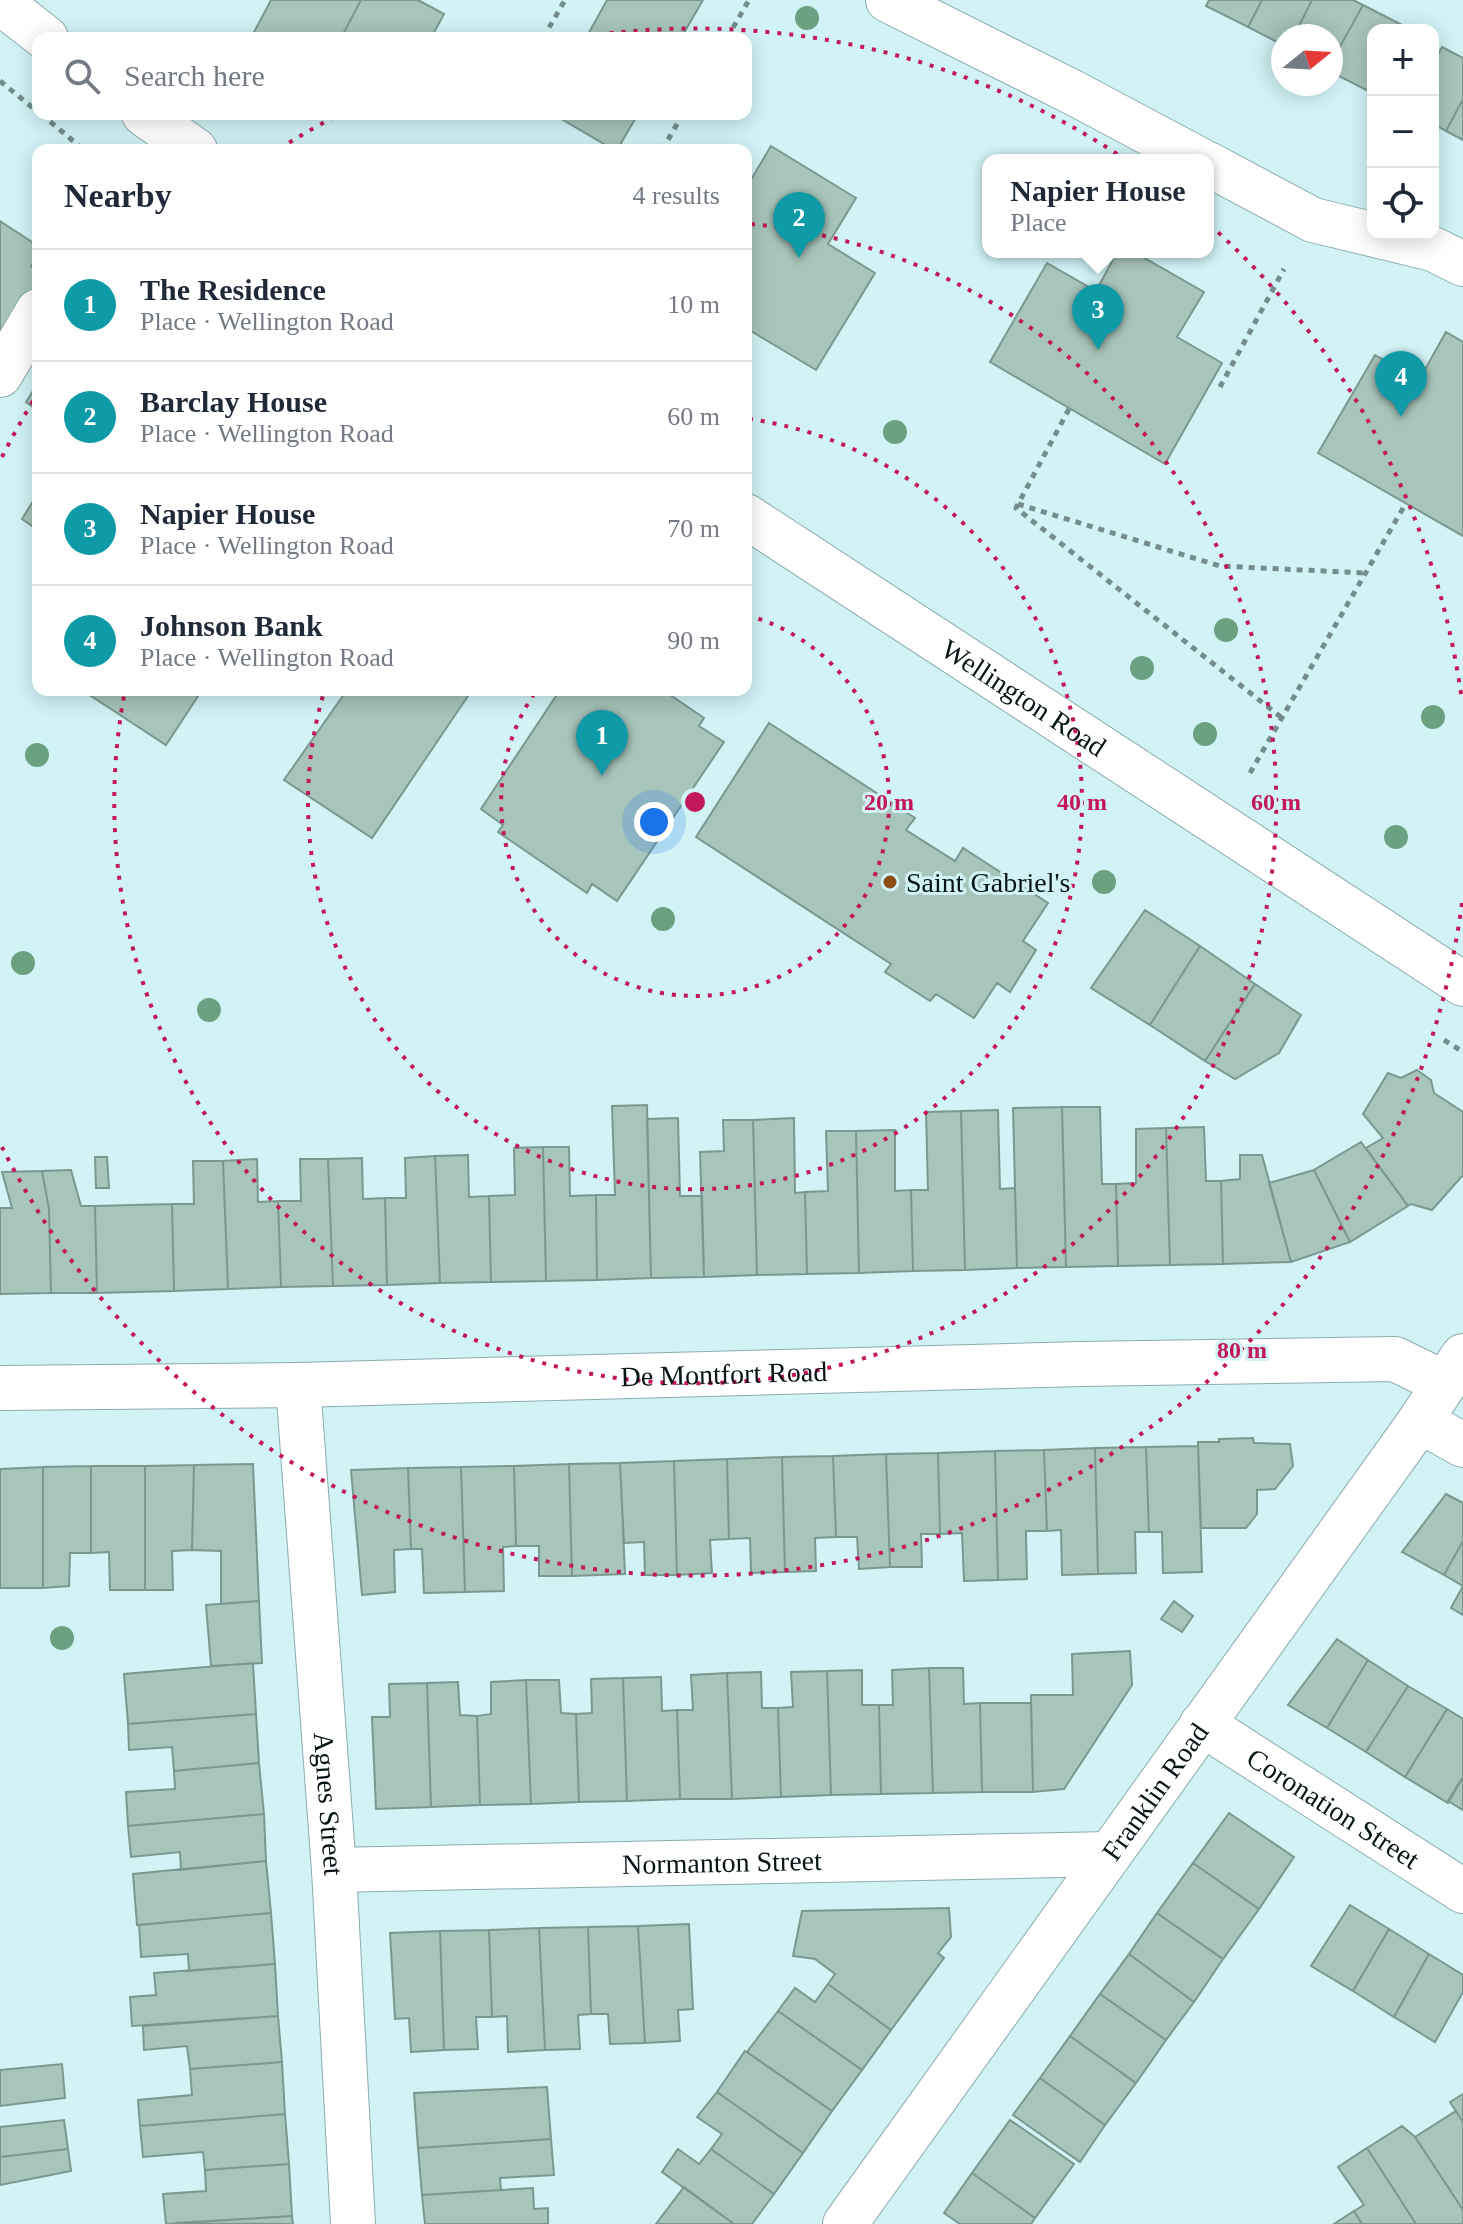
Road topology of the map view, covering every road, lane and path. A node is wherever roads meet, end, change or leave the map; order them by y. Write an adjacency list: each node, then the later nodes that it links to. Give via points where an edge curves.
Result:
1 (565, 0): 6 (path)
2 (749, 0): 7 (path)
3 (888, 0): 14 (street)
4 (0, 2): 5 (street)
5 (38, 32)
6 (546, 32)
7 (730, 32)
8 (0, 81): 9 (path)
9 (32, 107)
10 (48, 120): 12 (path)
11 (680, 120): 13 (path)
12 (77, 144)
13 (666, 144)
14 (1189, 154)
15 (1214, 167): 16 (street)
16 (1313, 220): 17 (street, via 1433,249); 20 (path)
17 (1463, 264)
18 (32, 321): 19 (street)
19 (0, 375)
20 (1220, 387)
21 (1069, 409): 23 (path)
22 (1406, 503): 25 (path)
23 (1018, 504): 25 (path, via 1220,566); 26 (path, via 1016,508)
24 (752, 520): 28 (street, Wellington Road)
25 (1365, 573): 26 (path)
26 (1282, 718): 27 (path)
27 (1250, 773)
28 (1463, 984)
29 (1453, 1369): 30 (street, De Montfort Road, via 1384,1359); 32 (street, Franklin Road)
30 (298, 1385): 31 (street, De Montfort Road); 36 (street, Agnes Street)
31 (0, 1388)
32 (1420, 1421): 33 (street); 34 (street, Franklin Road)
33 (1463, 1445)
34 (1202, 1724): 35 (street, Franklin Road); 37 (street, Coronation Street)
35 (1109, 1854): 36 (street, Normanton Street); 39 (street, Franklin Road)
36 (334, 1870): 38 (street, Agnes Street)
37 (1463, 1891)
38 (353, 2224)
39 (845, 2224)

